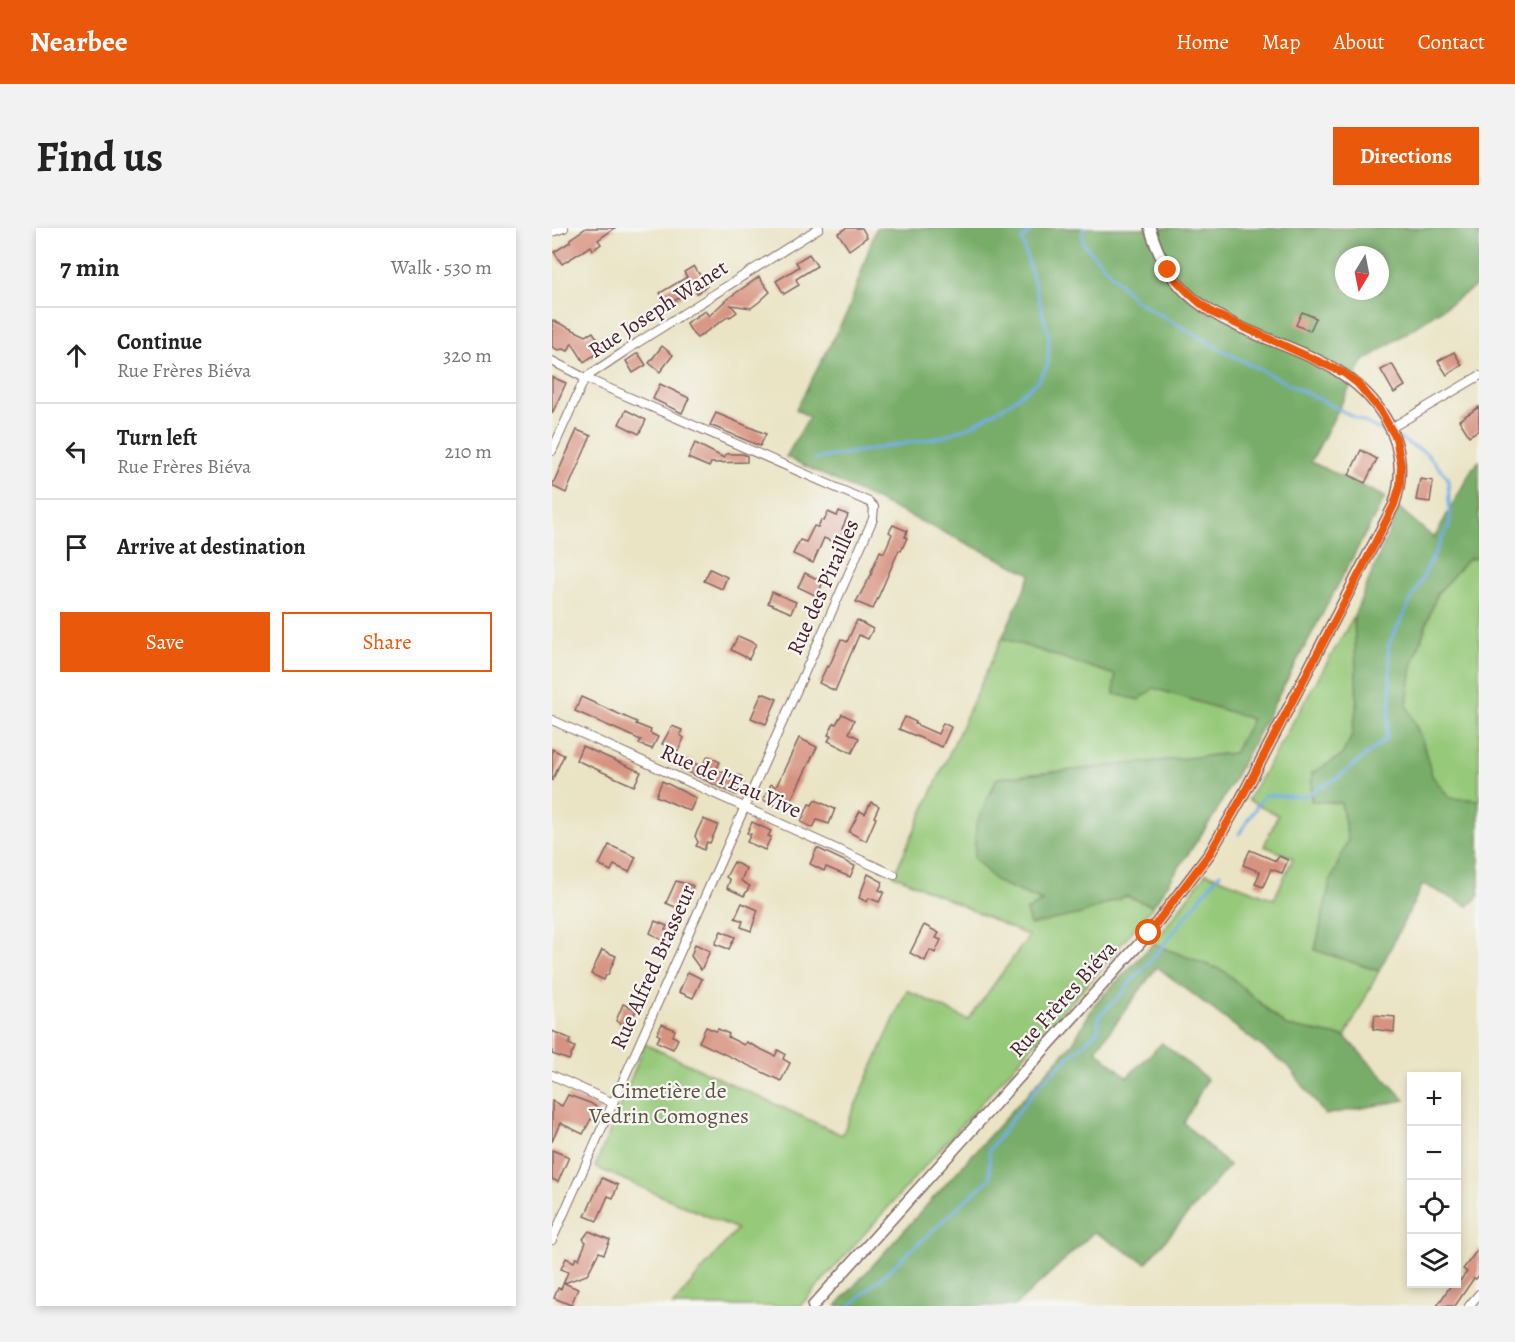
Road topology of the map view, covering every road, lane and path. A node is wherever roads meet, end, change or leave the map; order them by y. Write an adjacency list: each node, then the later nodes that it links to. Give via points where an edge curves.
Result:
1 (564, 228): 4 (street)
2 (819, 228): 7 (street, Rue Joseph Wanet)
3 (1150, 228): 8 (street, Rue Frères Biéva, via 1168,270 1194,300 1234,324 1344,373 1367,393)
4 (552, 232)
5 (552, 361): 7 (street)
6 (1479, 376): 8 (street)
7 (585, 378): 9 (street, Rue Joseph Wanet); 11 (street, Rue des Pirailles, via 874,507 873,519)
8 (1391, 428): 17 (street, Rue Frères Biéva, via 1401,465 1394,505 1210,853 1149,933)
9 (552, 451)
10 (552, 720): 11 (street, Rue de l'Eau Vive)
11 (744, 807): 12 (street, Rue de l'Eau Vive); 14 (street, Rue Alfred Brasseur)
12 (894, 875)
13 (552, 1075): 14 (street)
14 (613, 1103): 15 (street, Rue Alfred Brasseur)
15 (552, 1240)
16 (1479, 1294): 18 (street)
17 (813, 1306)
18 (1469, 1306)

